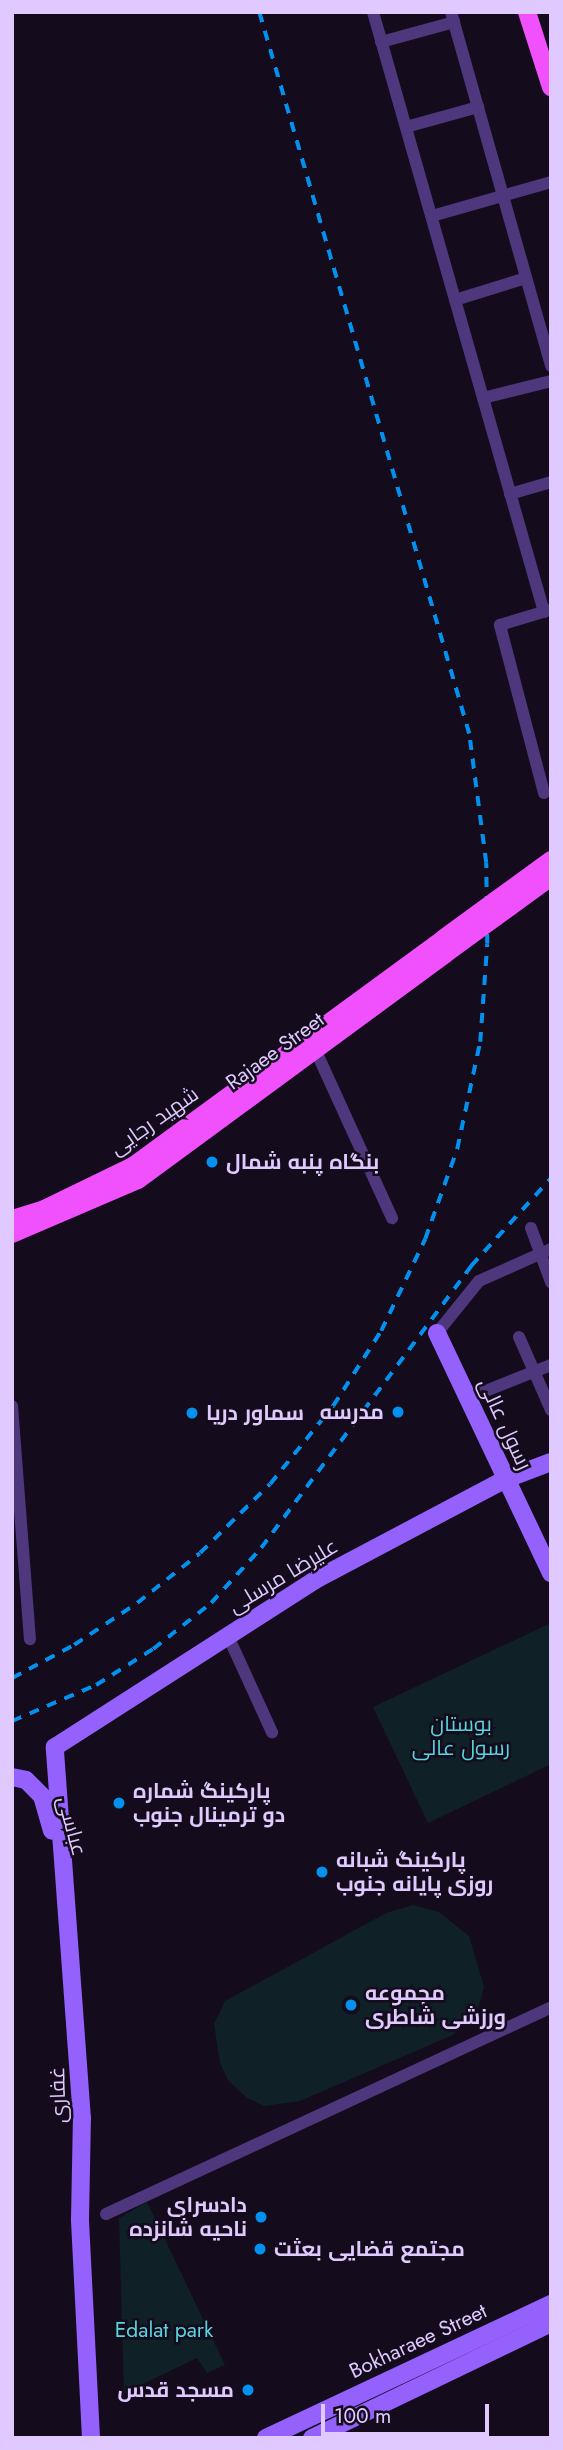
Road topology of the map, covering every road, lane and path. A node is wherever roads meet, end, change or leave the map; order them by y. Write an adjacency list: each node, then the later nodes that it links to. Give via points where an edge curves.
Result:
1 (373, 12): 4 (street)
2 (527, 12): 5 (main road)
3 (453, 17): 4 (street); 6 (street)
4 (382, 42): 7 (street)
5 (551, 87)
6 (478, 107): 7 (street); 9 (street)
7 (406, 127): 10 (street)
8 (551, 182): 9 (street)
9 (503, 197): 10 (street); 11 (street)
10 (432, 216): 12 (street)
11 (526, 278): 12 (street); 13 (street)
12 (455, 300): 15 (street)
13 (551, 366)
14 (551, 381): 15 (street)
15 (483, 398): 17 (street)
16 (551, 482): 17 (street)
17 (510, 494): 18 (street)
18 (547, 611): 19 (street, via 500,625)
19 (544, 793)
20 (551, 859): 22 (main road, Rajaee Street)
21 (551, 877): 22 (main road, Rajaee Street)
22 (496, 908): 23 (main road, Rajaee Street, bridge)
23 (444, 946): 24 (main road, Rajaee Street); 26 (main road, شهید رجایی, via 133,1166 44,1209)
24 (315, 1049): 25 (street); 28 (main road, Rajaee Street, via 138,1180)
25 (393, 1218)
26 (12, 1219)
27 (531, 1228): 29 (street)
28 (12, 1234)
29 (546, 1252): 30 (street); 31 (street, via 479,1281)
30 (551, 1282)
31 (438, 1333): 35 (street, رسول عالی)
32 (519, 1337): 34 (street)
33 (551, 1365): 34 (street)
34 (533, 1372): 35 (street); 37 (street)
35 (468, 1398): 40 (street, رسول عالی)
36 (12, 1406): 38 (street)
37 (551, 1410)
38 (13, 1430): 43 (street)
39 (551, 1462): 40 (street, علیرضا مرسلی)
40 (506, 1479): 41 (street, رسول عالی); 42 (street, علیرضا مرسلی, via 315,1580)
41 (551, 1573)
42 (228, 1636): 44 (street); 45 (street, علیرضا مرسلی, via 97,1716 60,1741)
43 (30, 1639)
44 (272, 1732)
45 (53, 1752): 47 (street, غفاری)
46 (12, 1777): 47 (street, عباسی, via 30,1783 46,1803)
47 (67, 1903): 52 (street, غفاری, via 82,2119 80,2219)
48 (551, 2007): 49 (street)
49 (106, 2214)
50 (549, 2314): 51 (street, Bokharaee Street); 53 (street, Bokharaee Street)
51 (344, 2423): 54 (street, Bokharaee Street); 55 (street)
52 (91, 2438)
53 (266, 2438)
54 (312, 2438)
55 (330, 2438)

